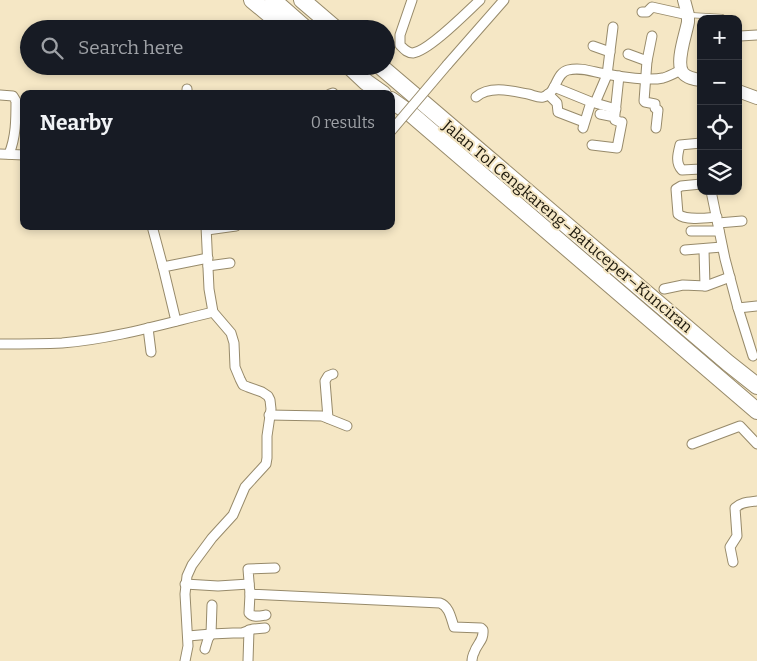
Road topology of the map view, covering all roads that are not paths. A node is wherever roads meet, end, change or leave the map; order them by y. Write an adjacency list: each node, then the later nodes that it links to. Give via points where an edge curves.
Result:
1 (252, 0): 13 (highway)
2 (273, 0): 14 (highway)
3 (302, 0): 15 (highway)
4 (314, 0): 16 (highway)
5 (412, 0): 6 (street, via 400,35 400,45 412,53 436,40)
6 (480, 0)
7 (504, 0): 43 (street, bridge)
8 (684, 0): 11 (main road)
9 (652, 4): 10 (street, via 647,12); 11 (street)
10 (642, 12)
11 (688, 15): 12 (lane); 25 (main road)
12 (697, 16)
13 (276, 20)
14 (296, 20)
15 (325, 20)
16 (333, 20)
17 (613, 27): 22 (street)
18 (757, 35): 20 (street)
19 (652, 36): 24 (street)
20 (742, 36)
21 (593, 46): 22 (street)
22 (610, 52): 26 (street)
23 (628, 54): 24 (street)
24 (647, 61): 31 (street)
25 (681, 70): 31 (street, via 663,78); 32 (main road, via 689,78)
26 (607, 74): 30 (street); 35 (street, via 579,69 566,71); 41 (street, via 594,103)
27 (356, 75): 33 (highway)
28 (358, 75): 33 (highway)
29 (391, 75): 75 (highway, Jalan Tol Cengkareng–Batuceper–Kunciran)
30 (619, 76): 31 (street); 41 (street)
31 (645, 78): 44 (street, via 644,101 656,104)
32 (697, 79)
33 (366, 82): 34 (highway)
34 (377, 90)
35 (551, 90): 35 (street, via 558,112 584,125 590,101); 38 (street, via 544,97 487,90)
36 (742, 92): 39 (main road)
37 (0, 95): 47 (street, via 13,96 16,100 13,143)
38 (476, 97)
39 (757, 98)
40 (395, 103): 76 (highway, Jalan Tol Cengkareng–Batuceper–Kunciran)
41 (615, 113): 42 (street); 46 (street, via 615,120 622,122 617,148)
42 (600, 114)
43 (395, 126)
44 (656, 128)
45 (697, 143): 49 (street, via 680,144 677,160 682,170)
46 (592, 145)
47 (4, 154): 48 (street)
48 (20, 155)
49 (697, 169)
50 (697, 184): 53 (street, via 676,189 678,214)
51 (712, 195): 53 (street)
52 (742, 221): 53 (street)
53 (718, 224): 56 (street); 57 (street)
54 (153, 230): 62 (street)
55 (207, 230): 60 (street)
56 (692, 231)
57 (722, 247): 59 (street); 63 (street)
58 (685, 250): 59 (street)
59 (704, 250): 64 (street)
60 (208, 262): 61 (street); 62 (street); 68 (street)
61 (230, 263)
62 (163, 267): 69 (street)
63 (730, 277): 64 (street); 67 (street)
64 (705, 286): 65 (street)
65 (664, 289)
66 (757, 306): 67 (street)
67 (738, 308): 73 (street)
68 (213, 312): 69 (street); 77 (street, via 231,333 235,367 243,385 268,396 271,404)
69 (176, 321): 70 (street)
70 (148, 328): 71 (street, via 62,343); 72 (street)
71 (0, 344)
72 (152, 352)
73 (753, 356)
74 (333, 374): 78 (street, via 325,381)
75 (757, 386)
76 (757, 411)
77 (269, 415): 78 (street); 85 (street, via 266,464 245,487 233,515 192,565)
78 (328, 418): 79 (street)
79 (347, 426)
80 (692, 444): 81 (street, via 740,426)
81 (757, 444)
82 (757, 501): 83 (street, via 735,508 737,536 730,547)
83 (733, 562)
84 (275, 568): 86 (street, via 248,569)
85 (185, 584): 86 (street); 92 (street)
86 (250, 589): 88 (street, via 249,614); 96 (street, via 440,602 447,607 454,627 481,628 482,640)
87 (212, 605): 91 (street)
88 (266, 615)
89 (265, 628): 90 (street)
90 (248, 630): 91 (street); 95 (street)
91 (211, 634): 92 (street); 93 (street)
92 (188, 636): 94 (street)
93 (205, 649)
94 (184, 661)
95 (248, 661)
96 (472, 661)

